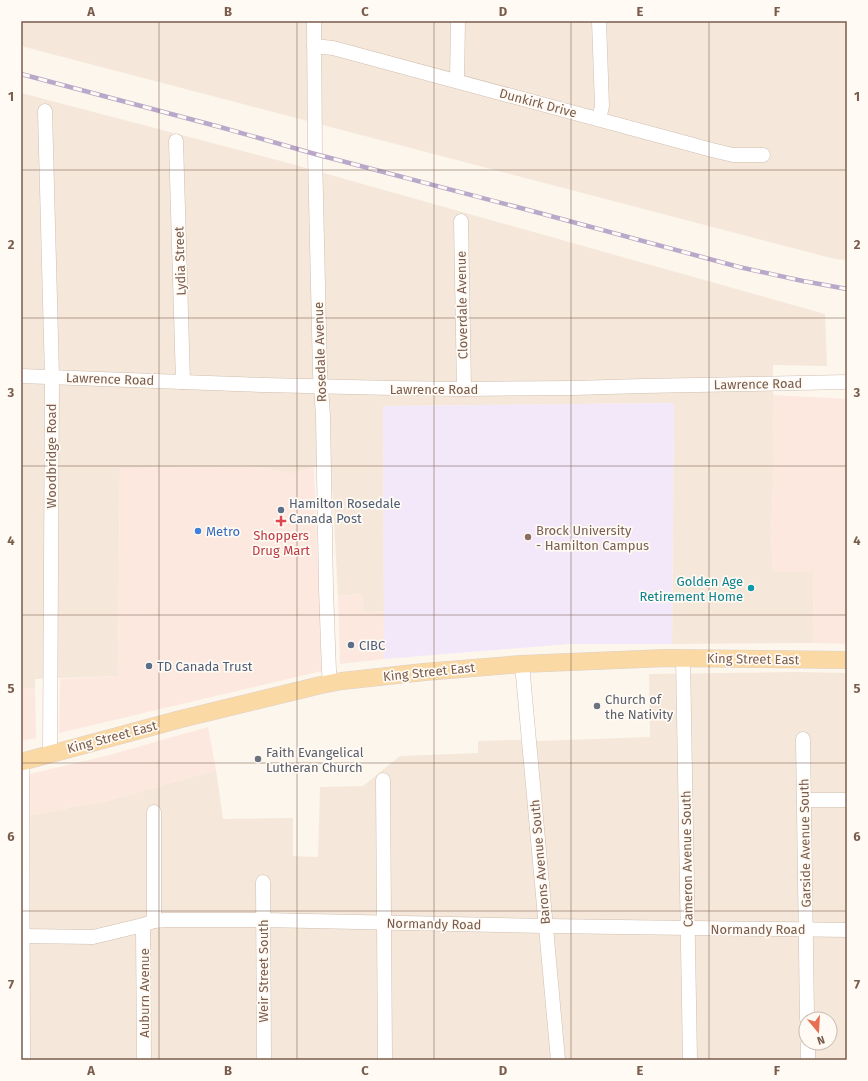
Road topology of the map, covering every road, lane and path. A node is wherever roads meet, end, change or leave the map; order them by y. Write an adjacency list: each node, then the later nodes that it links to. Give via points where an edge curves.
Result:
1 (314, 21): 4 (street, Rosedale Avenue)
2 (458, 21): 5 (street)
3 (599, 21): 7 (street, via 602,106)
4 (314, 46): 5 (street, Dunkirk Drive, via 333,48); 15 (street, Rosedale Avenue)
5 (458, 81): 7 (street, Dunkirk Drive)
6 (45, 111): 12 (street, Woodbridge Road)
7 (599, 119): 9 (street, Dunkirk Drive, via 733,155)
8 (176, 141): 13 (street, Lydia Street)
9 (763, 155)
10 (461, 221): 16 (street, Cloverdale Avenue)
11 (21, 376): 12 (street, Lawrence Road)
12 (52, 377): 13 (street, Lawrence Road); 22 (street, Woodbridge Road)
13 (184, 382): 15 (street, Lawrence Road)
14 (847, 382): 16 (street, Lawrence Road)
15 (320, 386): 16 (street, Lawrence Road); 20 (street, Rosedale Avenue)
16 (464, 389)
17 (683, 658): 18 (main road, King Street East); 19 (main road, King Street East); 33 (street, Cameron Avenue South)
18 (847, 660)
19 (522, 664): 20 (main road, King Street East); 32 (street, Barons Avenue South)
20 (330, 683): 22 (main road, King Street East)
21 (803, 739): 25 (street, Garside Avenue South)
22 (50, 754): 23 (main road, King Street East)
23 (22, 762): 36 (street)
24 (383, 780): 30 (street)
25 (804, 800): 26 (street); 34 (street, Garside Avenue South)
26 (847, 800)
27 (154, 812): 31 (street, Auburn Avenue)
28 (263, 882): 29 (street, Weir Street South)
29 (263, 920): 30 (street, Normandy Road); 31 (street, Normandy Road, via 166,920); 40 (street, Weir Street South)
30 (384, 922): 32 (street, Normandy Road); 41 (street)
31 (149, 923): 36 (street, Normandy Road, via 93,937); 39 (street, Auburn Avenue)
32 (546, 926): 33 (street, Normandy Road); 42 (street, Barons Avenue South)
33 (688, 928): 34 (street, Normandy Road); 43 (street, Cameron Avenue South)
34 (806, 929): 35 (street, Normandy Road); 37 (street, Garside Avenue South)
35 (847, 930)
36 (23, 936): 38 (street)
37 (808, 1011)
38 (23, 1060)
39 (144, 1060)
40 (264, 1060)
41 (385, 1060)
42 (558, 1060)
43 (690, 1060)

